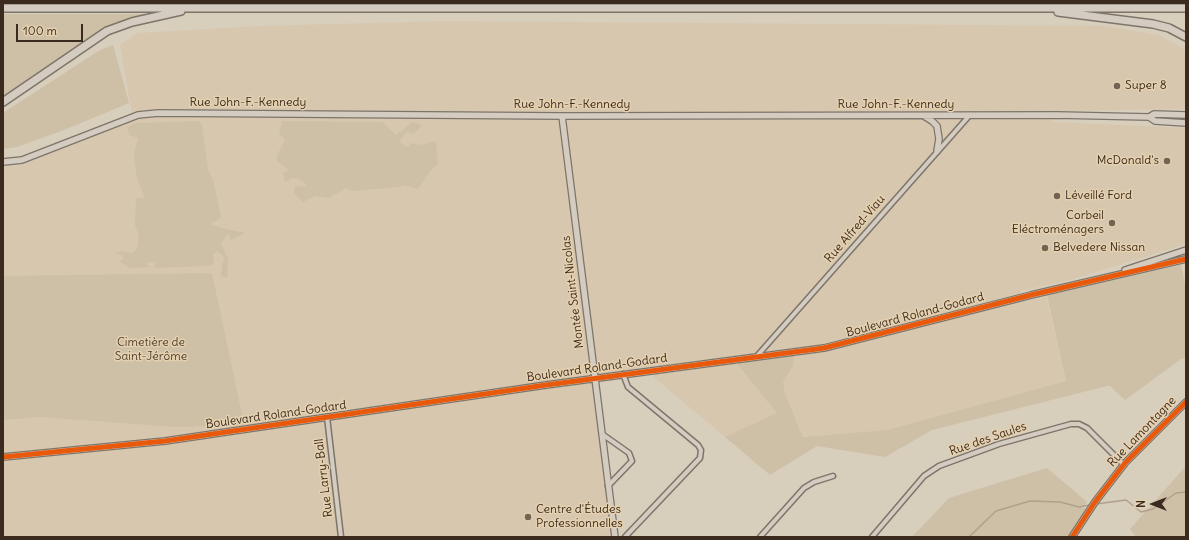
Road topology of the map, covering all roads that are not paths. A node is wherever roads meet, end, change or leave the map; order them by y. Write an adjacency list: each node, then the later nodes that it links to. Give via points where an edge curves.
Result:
1 (3, 8): 2 (highway)
2 (196, 8): 3 (highway); 6 (highway, via 132,22 106,31)
3 (1030, 8): 4 (highway); 5 (highway, via 1153,24 1169,28)
4 (1186, 8)
5 (1186, 37)
6 (3, 102)
7 (1186, 115): 11 (street, Rue John-F.-Kennedy, via 1154,114)
8 (562, 116): 9 (street, Rue John-F.-Kennedy); 14 (street, Rue John-F.-Kennedy, via 158,113 138,115 22,160); 20 (street, Montée Saint-Nicolas)
9 (922, 116): 10 (street, Rue John-F.-Kennedy); 13 (street, via 936,126 940,139)
10 (969, 116): 11 (street, Rue John-F.-Kennedy); 13 (street, Rue Alfred-Viau)
11 (1149, 117): 12 (street, Rue John-F.-Kennedy, via 1155,121)
12 (1186, 123)
13 (937, 151): 18 (street, Rue Alfred-Viau)
14 (3, 162)
15 (1186, 250): 17 (street, Boulevard Roland-Godard)
16 (1186, 259): 17 (street, Boulevard Roland-Godard)
17 (1108, 277): 18 (street, Boulevard Roland-Godard, via 849,343)
18 (757, 356): 19 (street, Boulevard Roland-Godard)
19 (623, 374): 20 (street, Boulevard Roland-Godard); 30 (street, via 628,387 701,450 700,458)
20 (594, 379): 22 (street, Boulevard Roland-Godard); 23 (street, Montée Saint-Nicolas)
21 (1186, 402): 25 (street, Rue Lamontagne)
22 (327, 418): 24 (street, Boulevard Roland-Godard, via 166,441); 28 (street, Rue Larry-Ball)
23 (602, 434): 27 (street, Montée Saint-Nicolas); 27 (street, via 629,453 632,461)
24 (3, 457)
25 (1124, 465): 32 (street, Rue des Saules, via 1087,428 1079,424 999,444 939,466 924,476); 33 (street, Rue Lamontagne)
26 (833, 476): 31 (street, via 804,488)
27 (608, 486): 29 (street, Montée Saint-Nicolas)
28 (341, 537)
29 (614, 537)
30 (625, 537)
31 (760, 537)
32 (872, 537)
33 (1072, 537)

